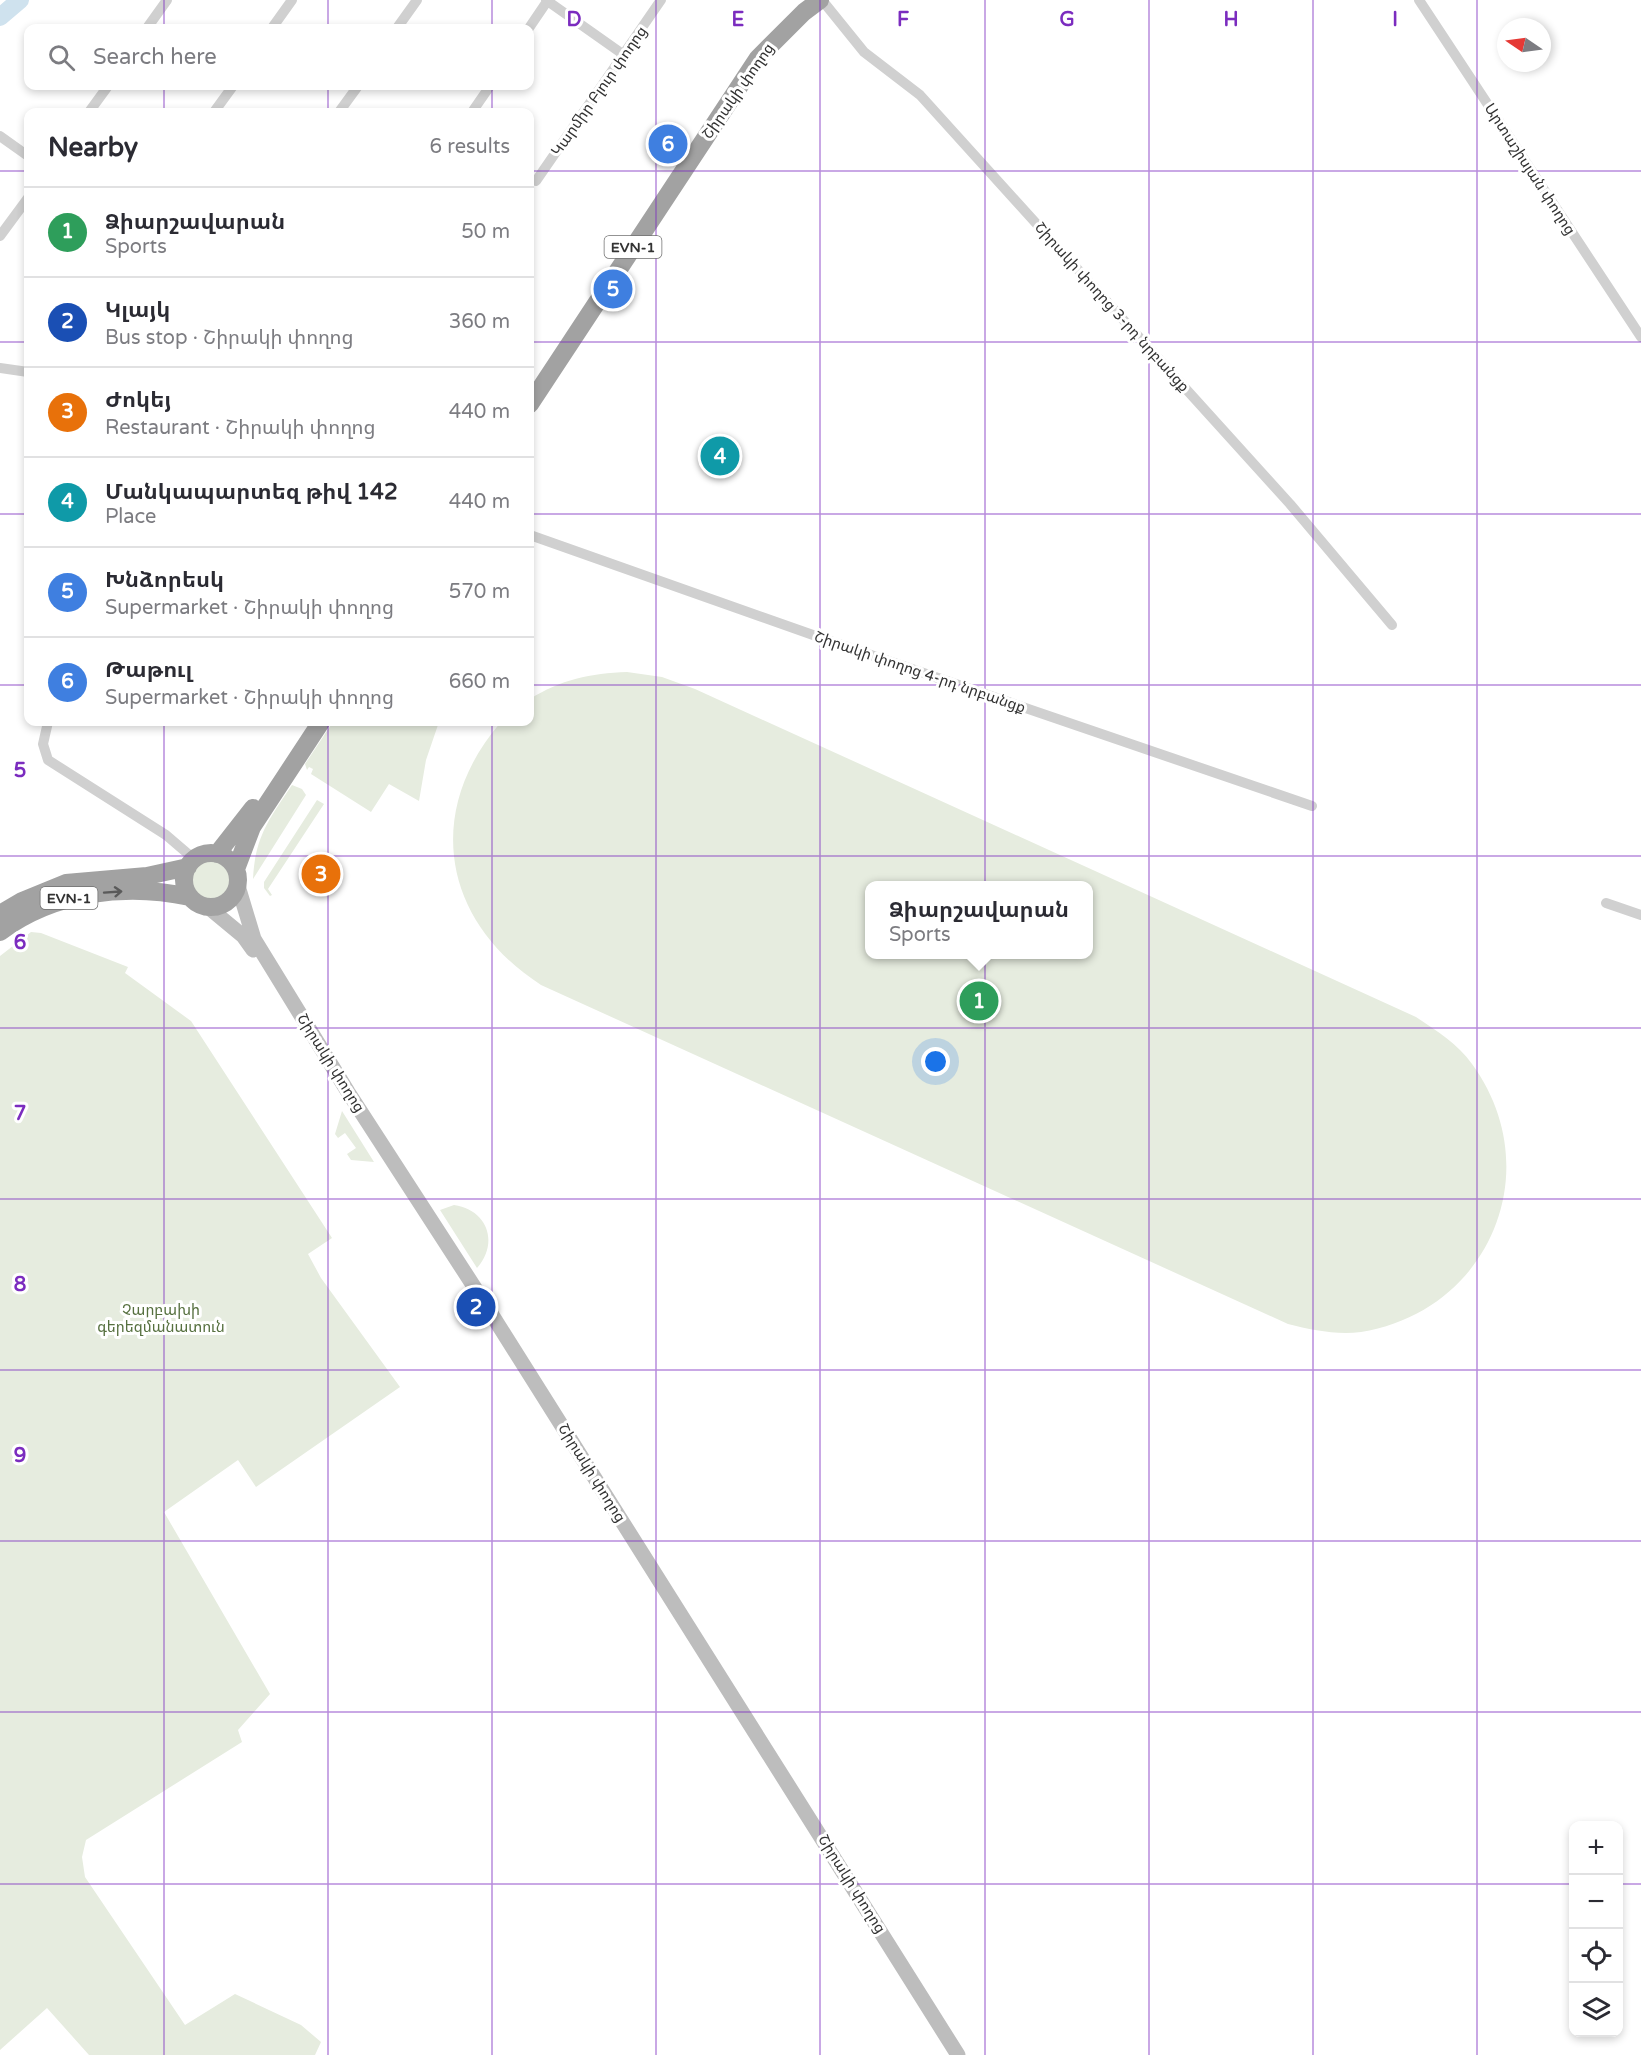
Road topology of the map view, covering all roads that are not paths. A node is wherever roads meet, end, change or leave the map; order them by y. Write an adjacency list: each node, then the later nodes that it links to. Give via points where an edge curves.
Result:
1 (167, 0): 9 (street)
2 (291, 0): 10 (street)
3 (417, 0): 11 (street)
4 (547, 0): 12 (street); 13 (street)
5 (662, 0): 13 (street, Կարմիր Բլուր փողոց)
6 (804, 0): 30 (highway, Շիրակի փողոց / EVN-1, via 737,69)
7 (821, 0): 31 (highway, Շիրակի փողոց / EVN-1, via 758,58); 33 (street, Շիրակի փողոց 3-րդ նրբանցք, via 864,52 928,104 1290,504)
8 (1419, 0): 27 (street, Արտաշիսյան փողոց)
9 (150, 24)
10 (275, 24)
11 (400, 24)
12 (532, 24)
13 (624, 55): 24 (street, Կարմիր Բլուր փողոց)
14 (105, 90): 18 (street)
15 (230, 90): 19 (street)
16 (355, 90): 20 (street)
17 (487, 90): 21 (street)
18 (92, 108)
19 (217, 108)
20 (342, 108)
21 (475, 108)
22 (0, 136): 23 (street)
23 (24, 153)
24 (536, 182)
25 (24, 203): 26 (street)
26 (0, 236)
27 (1641, 338)
28 (0, 368): 29 (street)
29 (24, 371)
30 (534, 379)
31 (534, 398)
32 (534, 536): 37 (street, Շիրակի փողոց 4-րդ նրբանցք)
33 (1392, 625)
34 (47, 726): 39 (street, via 43,744 48,760 166,836)
35 (306, 726): 38 (highway, via 244,822)
36 (318, 726): 40 (highway, via 252,827)
37 (1312, 806)
38 (217, 854): 39 (highway, EVN-1, via 206,854); 40 (highway, via 226,857)
39 (191, 863): 41 (highway, via 184,882); 44 (highway, EVN-1, via 147,876 66,884)
40 (237, 878): 43 (highway, via 229,901); 48 (main road, Շիրակի փողոց, via 254,939)
41 (190, 897): 43 (highway, Շիրակի փողոց / EVN-1); 46 (highway, EVN-1, one-way to 41, via 27,914 73,897 128,891)
42 (1606, 903): 45 (street)
43 (208, 907): 47 (main road, Շիրակի փողոց, via 249,943)
44 (0, 914)
45 (1641, 915)
46 (0, 932)
47 (952, 2055)
48 (958, 2055)

